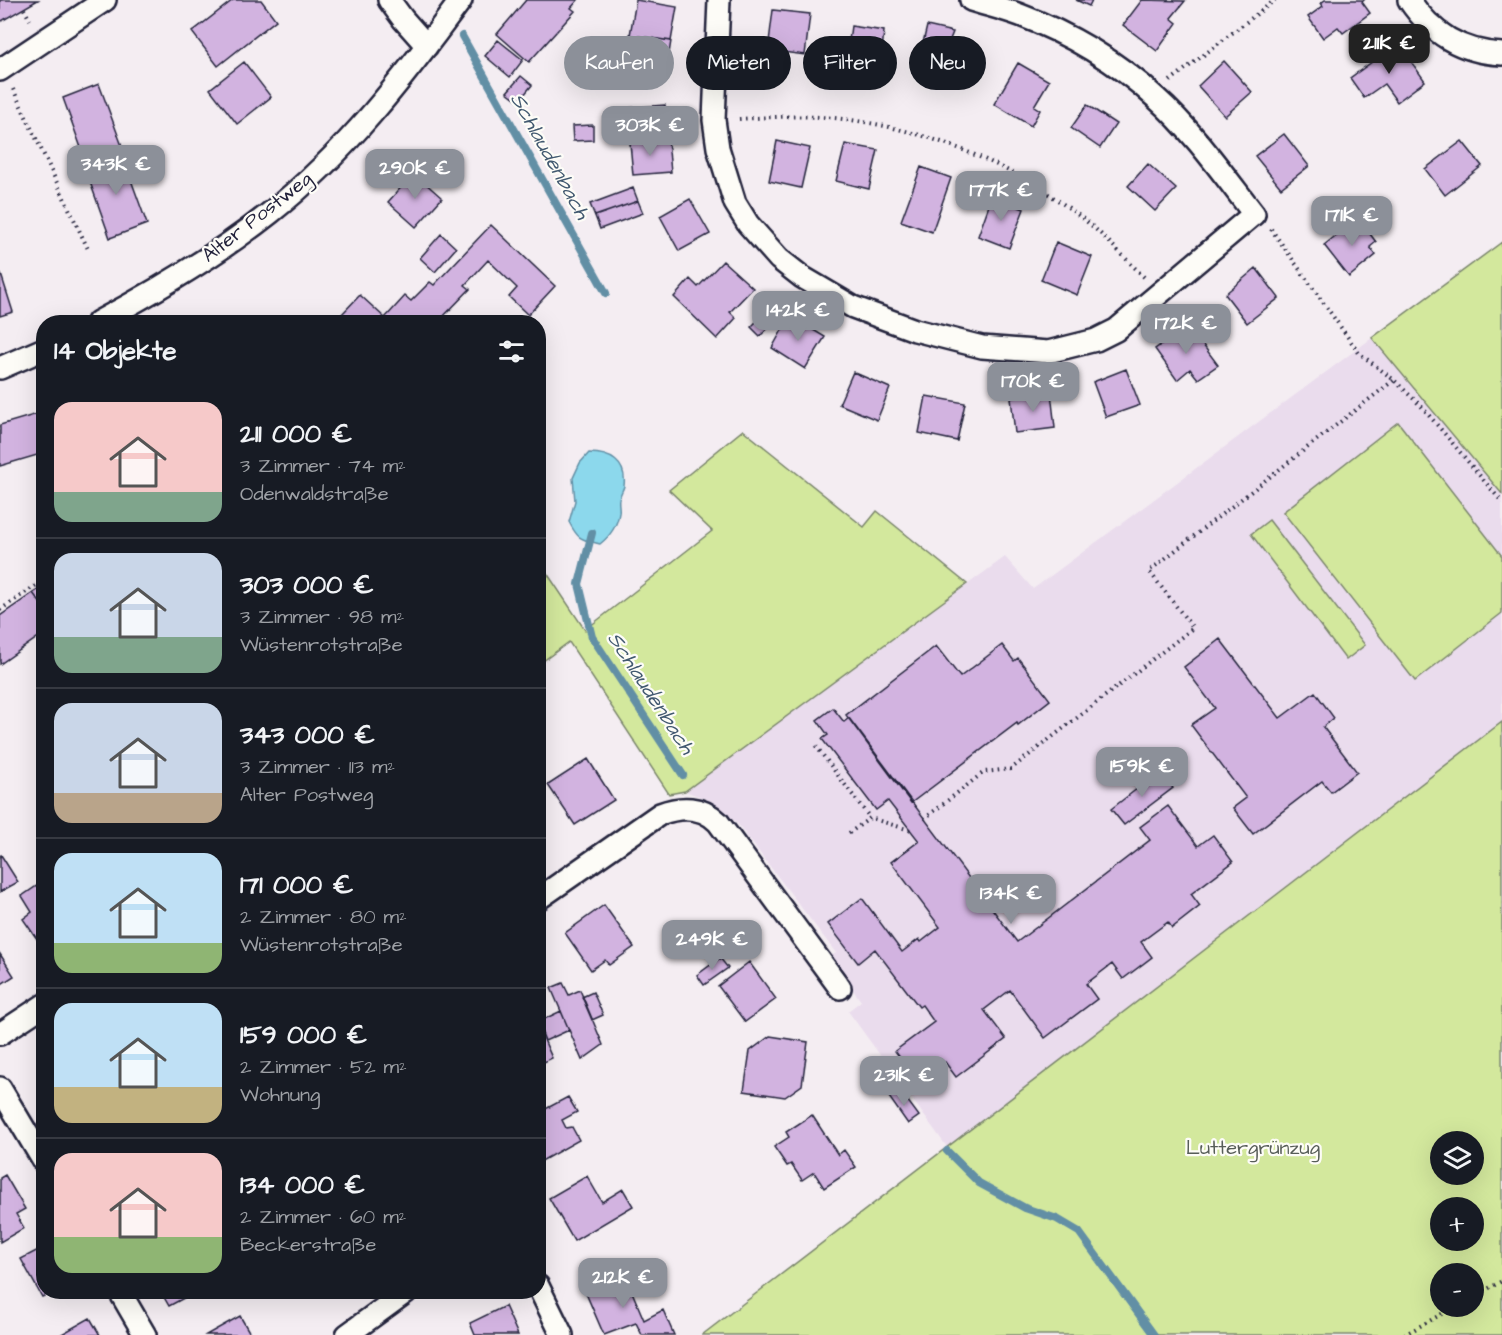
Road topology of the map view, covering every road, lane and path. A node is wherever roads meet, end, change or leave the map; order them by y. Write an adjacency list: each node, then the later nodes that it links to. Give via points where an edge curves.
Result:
1 (105, 0): 10 (street)
2 (389, 0): 8 (street)
3 (461, 0): 8 (street, Alter Postweg)
4 (719, 0): 12 (street)
5 (971, 0): 11 (street, via 1020,15 1072,39)
6 (1275, 0): 11 (path, via 1162,87)
7 (1409, 0): 9 (street, via 1450,41 1466,49)
8 (427, 46): 16 (street, Alter Postweg, via 365,122 271,212 187,272)
9 (1502, 54)
10 (2, 69): 14 (path)
11 (1156, 97): 13 (street, via 1208,153)
12 (714, 120): 15 (path, via 835,118 878,125 957,149 990,162 1054,198 1092,226); 15 (street, via 735,203 748,224 779,259 802,277 853,307 884,319 982,347 1048,352 1096,340 1116,330)
13 (1254, 214): 15 (street); 19 (path, via 1267,223 1359,352)
14 (88, 249)
15 (1162, 293)
16 (110, 315)
17 (36, 352): 18 (street)
18 (0, 368)
19 (1394, 380): 20 (path, via 1422,407); 25 (path, via 1149,571 1193,628 1011,770 984,772)
20 (1502, 502)
21 (36, 585): 22 (path)
22 (0, 610)
23 (816, 746): 24 (path)
24 (870, 818): 26 (path); 27 (path)
25 (924, 819)
26 (910, 830)
27 (849, 833)
28 (546, 893): 29 (street, via 660,814 683,808 703,811 718,822)
29 (840, 988)
30 (36, 1010): 31 (street)
31 (0, 1034)
32 (0, 1088): 33 (street)
33 (36, 1149)
34 (1502, 1281): 35 (path)
35 (1484, 1291)
36 (124, 1299): 40 (street)
37 (396, 1299): 41 (street)
38 (544, 1299): 42 (street)
39 (1436, 1317): 43 (path)
40 (145, 1335)
41 (347, 1335)
42 (562, 1335)
43 (1404, 1335)

